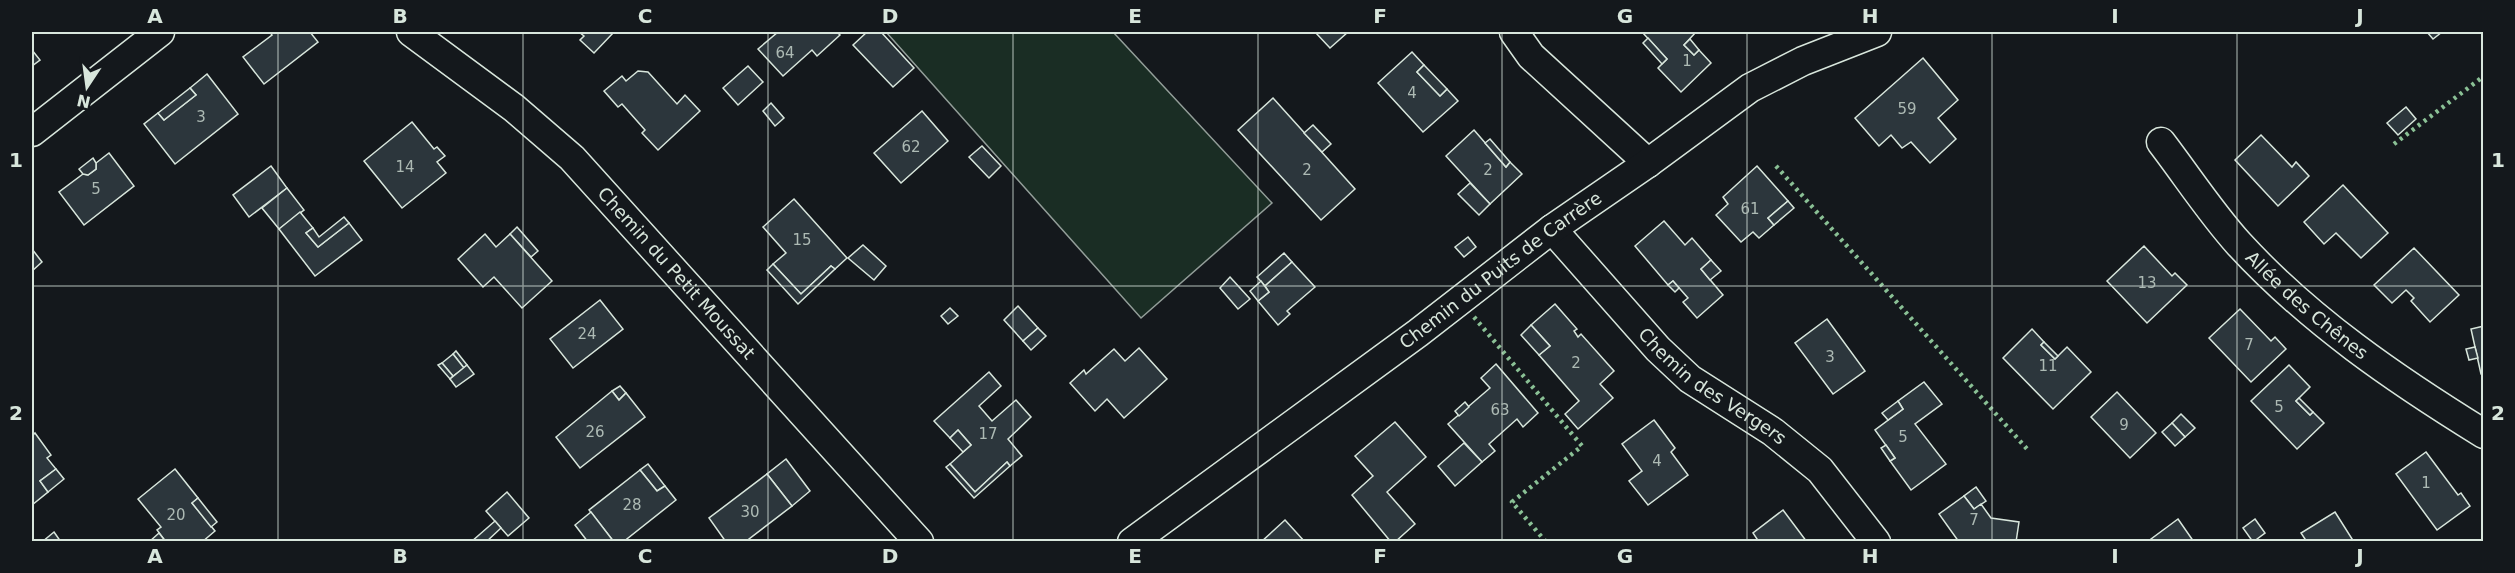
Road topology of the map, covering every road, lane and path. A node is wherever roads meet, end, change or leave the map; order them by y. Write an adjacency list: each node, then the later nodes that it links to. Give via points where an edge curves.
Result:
1 (160, 32): 5 (street)
2 (411, 32): 11 (street, Chemin du Petit Moussat, via 514,108 572,158)
3 (1514, 32): 7 (street, via 1531,56)
4 (1877, 32): 7 (street, Chemin du Puits de Carrère, via 1803,61 1750,88)
5 (32, 132)
6 (2161, 142): 9 (street, Allée des Chênes, via 2239,243 2309,313 2402,383)
7 (1648, 163): 8 (street, Chemin du Puits de Carrère)
8 (1552, 229): 10 (street, Chemin du Puits de Carrère); 12 (street, Chemin des Vergers, via 1658,349 1690,379 1773,432 1820,470)
9 (2484, 434)
10 (1137, 540)
11 (918, 542)
12 (1876, 542)

